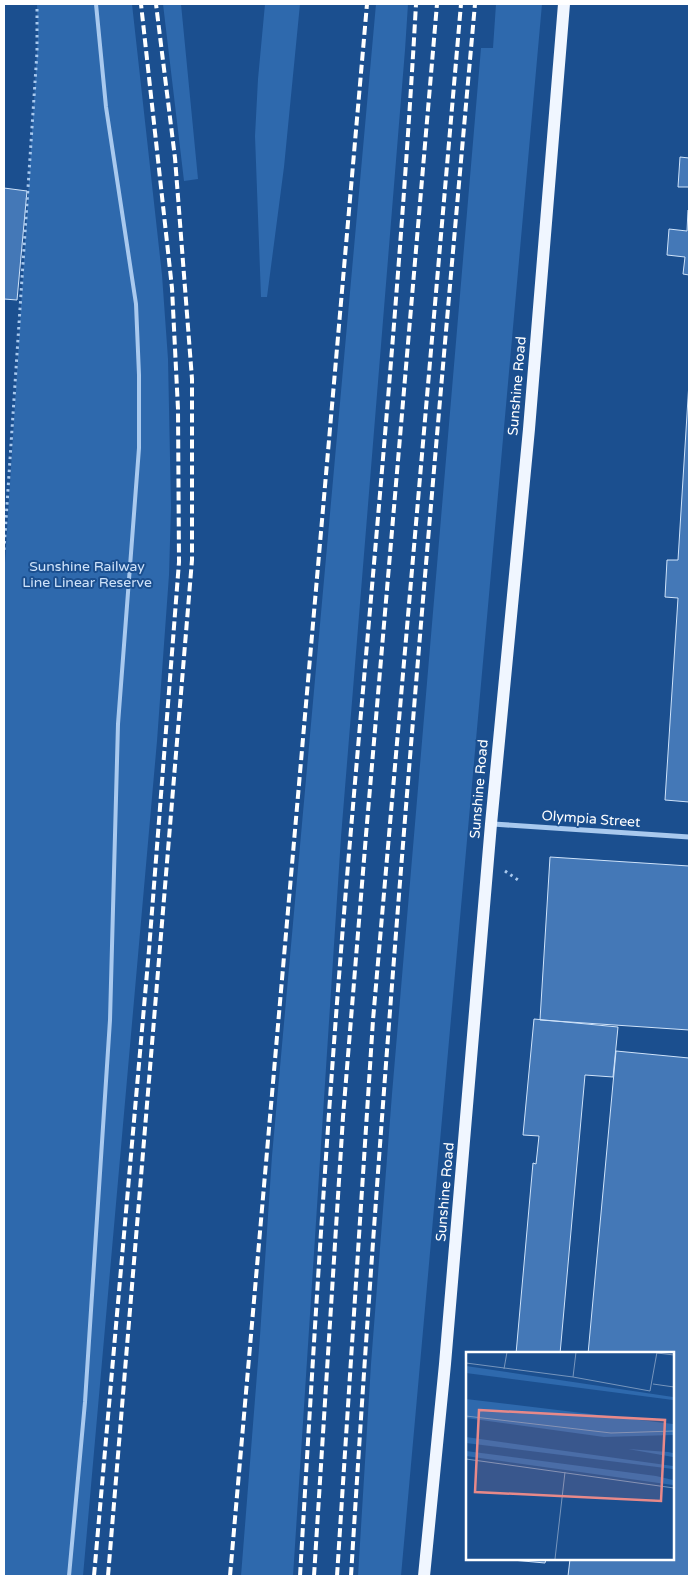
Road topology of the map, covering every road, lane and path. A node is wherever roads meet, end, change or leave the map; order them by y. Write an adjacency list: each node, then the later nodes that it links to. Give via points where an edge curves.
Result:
1 (37, 4): 4 (path, via 37,52)
2 (96, 4): 7 (lane, via 106,107 136,304 140,375 139,448 118,724 110,1020 85,1402)
3 (564, 4): 5 (main road, Sunshine Road, via 529,429)
4 (4, 550)
5 (490, 824): 6 (street, Olympia Street); 8 (main road, Sunshine Road, via 446,1354)
6 (689, 837)
7 (69, 1576)
8 (424, 1576)

